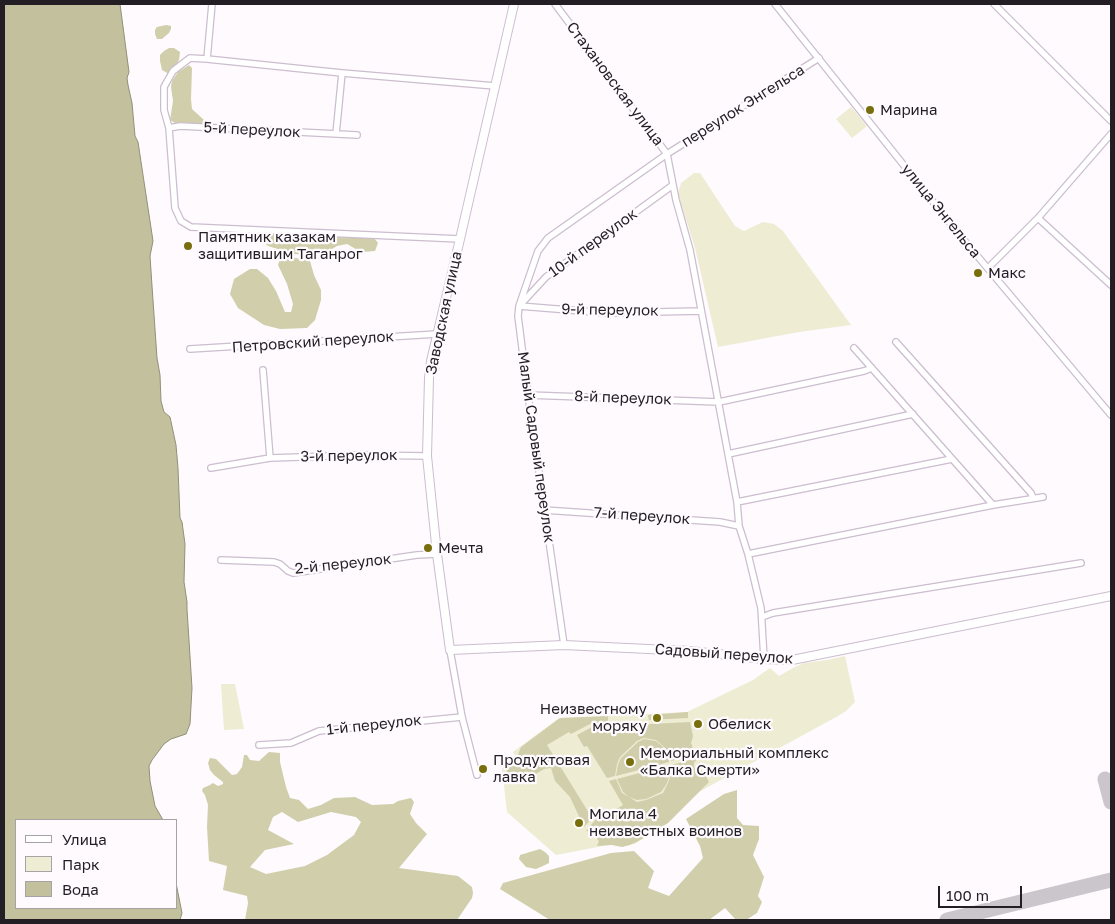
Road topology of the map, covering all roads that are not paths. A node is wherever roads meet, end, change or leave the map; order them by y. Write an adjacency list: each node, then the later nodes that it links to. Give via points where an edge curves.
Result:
1 (212, 4): 7 (street)
2 (514, 4): 9 (street, Заводская улица)
3 (555, 4): 15 (street, Стахановская улица)
4 (775, 4): 6 (street, улица Энгельса)
5 (994, 4): 10 (street)
6 (819, 58): 15 (street, переулок Энгельса); 20 (street, улица Энгельса)
7 (206, 59): 8 (street); 11 (street, via 190,58 173,71 164,87 164,110)
8 (342, 73): 9 (street); 12 (street)
9 (495, 86): 18 (street, Заводская улица)
10 (1111, 121)
11 (169, 128): 12 (street, 5-й переулок); 18 (street, via 174,208 181,221 191,227)
12 (336, 134): 14 (street, 5-й переулок)
13 (1111, 134): 17 (street)
14 (357, 135)
15 (667, 154): 16 (street); 19 (street, Стахановская улица, via 548,238)
16 (673, 185): 22 (street, 10-й переулок, via 546,277); 23 (street)
17 (1038, 218): 20 (street); 21 (street)
18 (460, 240): 24 (street, Заводская улица)
19 (538, 251): 22 (street, Малый Садовый переулок)
20 (988, 268): 33 (street, улица Энгельса)
21 (1111, 285)
22 (519, 306): 23 (street, 9-й переулок, via 607,312); 30 (street, Малый Садовый переулок)
23 (701, 311): 31 (street)
24 (437, 334): 27 (street, Петровский переулок); 35 (street, Заводская улица, via 428,378)
25 (896, 342): 40 (street)
26 (854, 348): 28 (street)
27 (190, 349)
28 (872, 368): 31 (street, 8-й переулок); 32 (street)
29 (263, 370): 36 (street)
30 (528, 395): 31 (street, 8-й переулок); 43 (street, Малый Садовый переулок)
31 (719, 402): 34 (street)
32 (912, 414): 34 (street); 37 (street)
33 (1111, 414)
34 (728, 454): 41 (street)
35 (428, 456): 36 (street, 3-й переулок); 45 (street, Заводская улица)
36 (270, 458): 38 (street, 3-й переулок)
37 (952, 459): 41 (street); 42 (street)
38 (211, 468)
39 (1043, 497): 40 (street)
40 (1034, 498): 42 (street)
41 (737, 502): 44 (street)
42 (993, 506): 46 (street)
43 (544, 510): 44 (street, 7-й переулок); 51 (street, Малый Садовый переулок)
44 (740, 526): 46 (street)
45 (437, 554): 47 (street, 2-й переулок, via 293,573 274,562); 52 (street, Заводская улица)
46 (748, 554): 50 (street)
47 (221, 560)
48 (1081, 563): 50 (street)
49 (1111, 596): 53 (street, Садовый переулок, via 792,660)
50 (762, 617): 53 (street)
51 (564, 645): 52 (street, Садовый переулок); 53 (street, Садовый переулок, via 690,651)
52 (450, 650): 54 (street, Заводская улица)
53 (764, 659)
54 (462, 716): 55 (street, 1-й переулок, via 319,731 291,744); 56 (street, Заводская улица)
55 (259, 745)
56 (477, 775)

